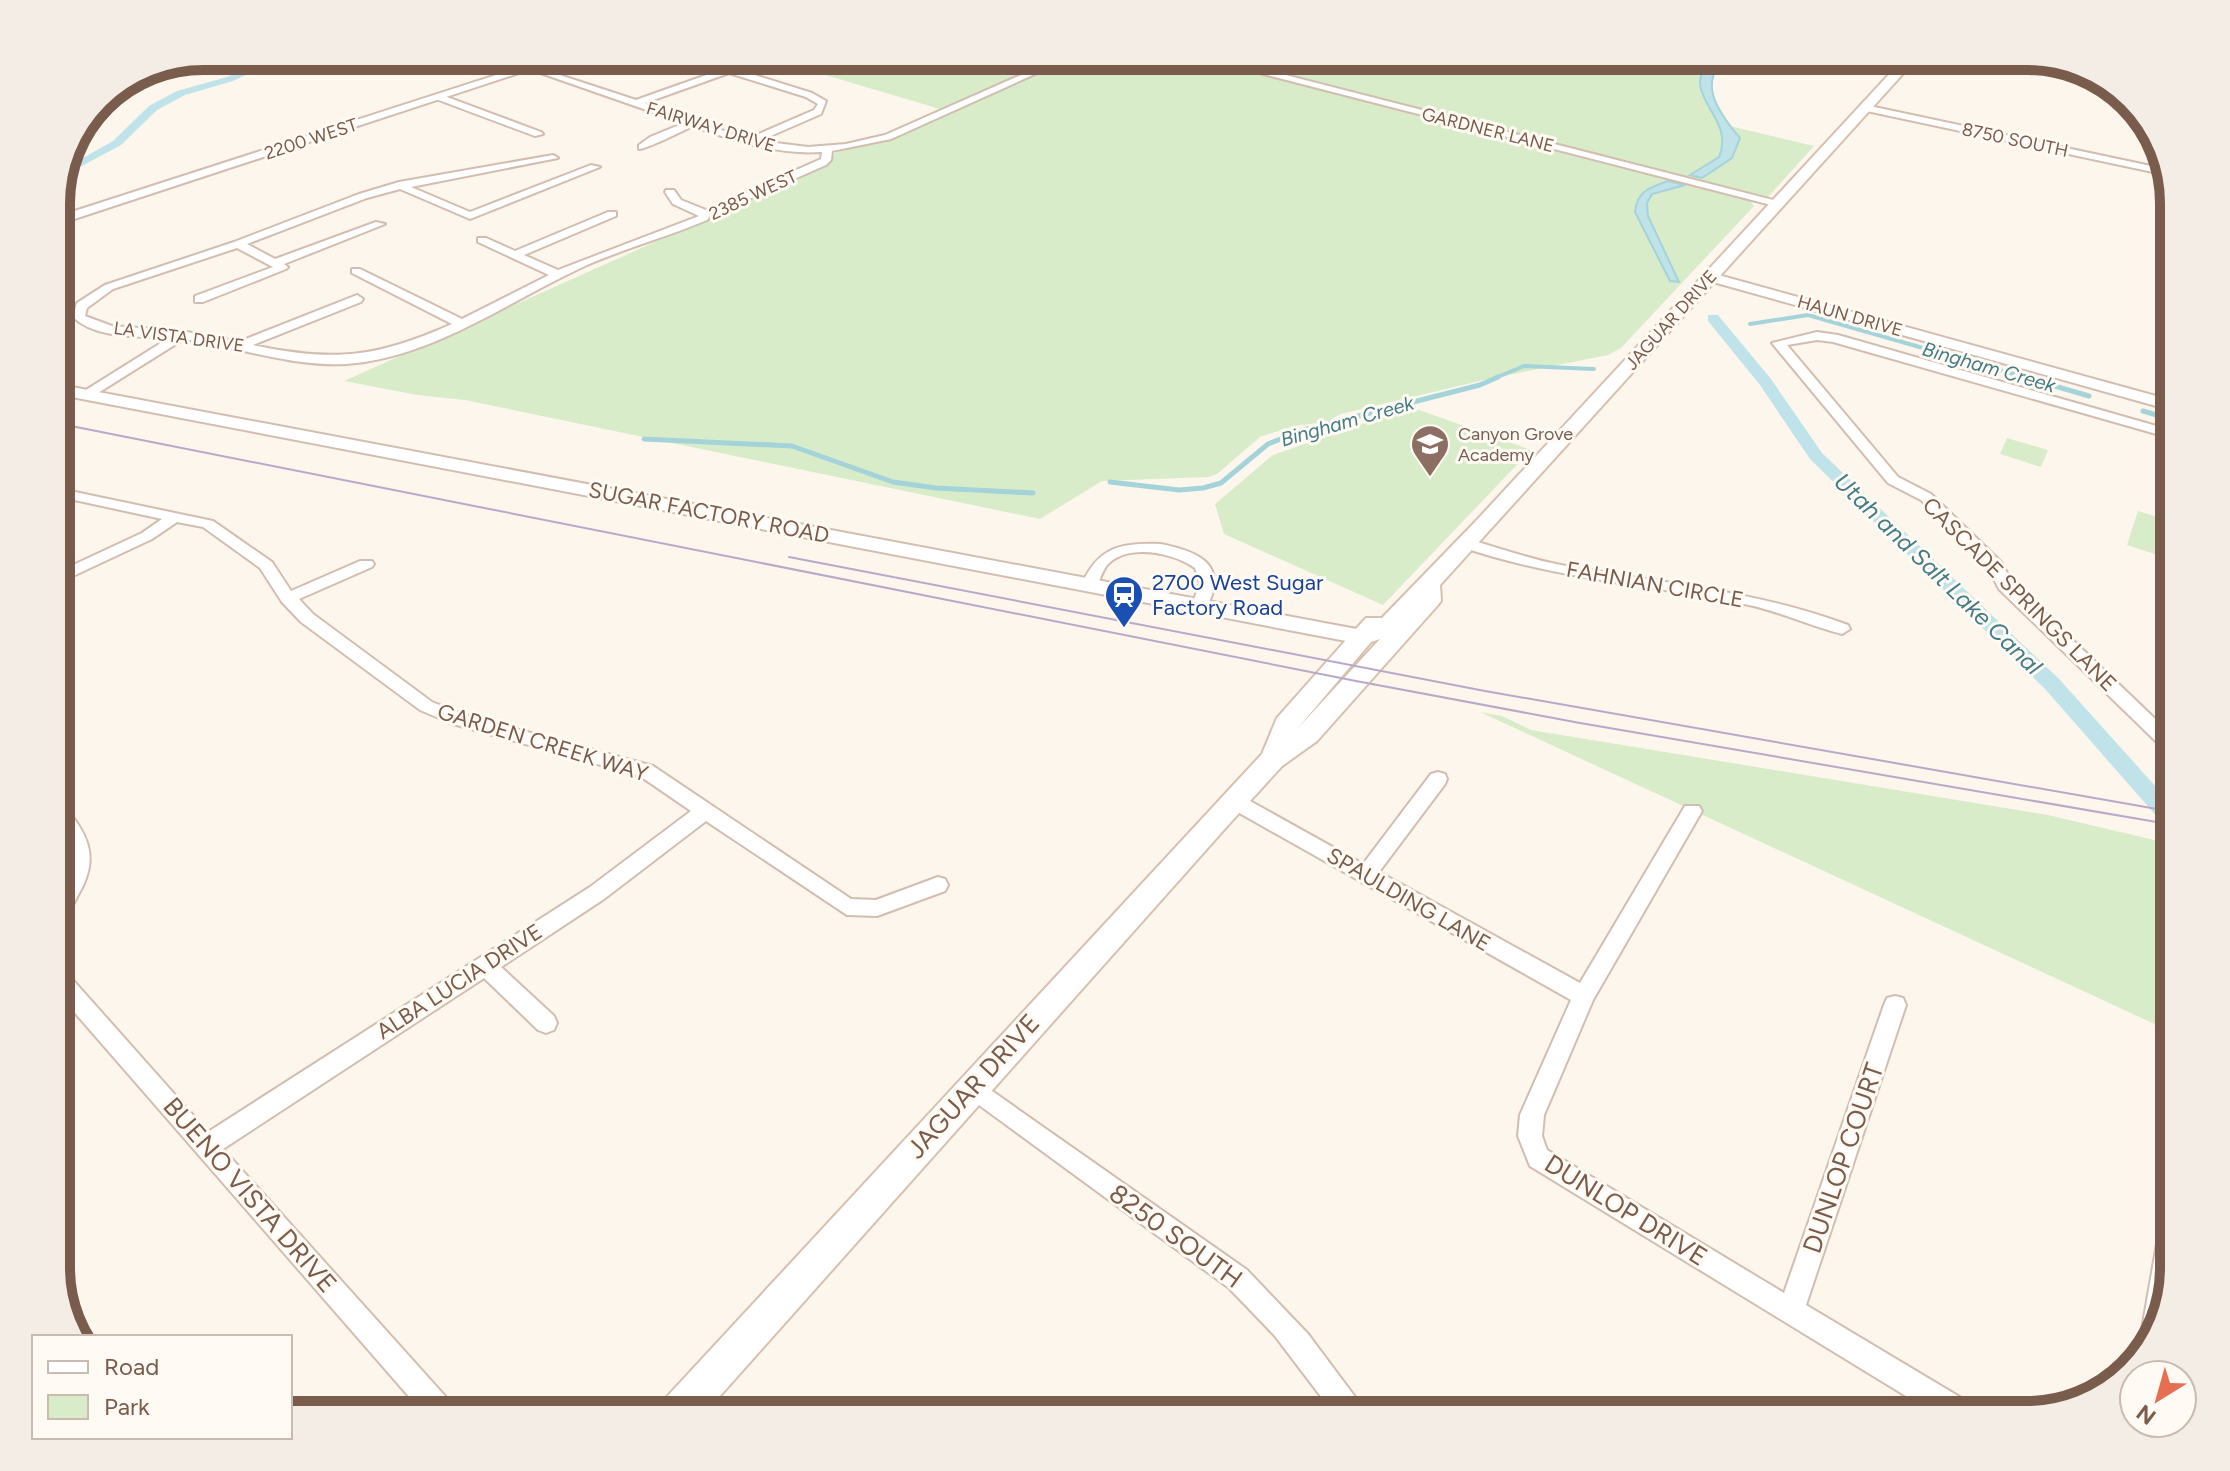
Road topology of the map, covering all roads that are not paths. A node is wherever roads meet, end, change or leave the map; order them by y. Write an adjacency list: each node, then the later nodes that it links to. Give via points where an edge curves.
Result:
1 (523, 70): 6 (street, 2200 WEST)
2 (541, 70): 7 (street, FAIRWAY DRIVE)
3 (1039, 70): 13 (street, FAIRWAY DRIVE, via 888,137)
4 (1253, 70): 19 (street, GARDNER LANE)
5 (1900, 70): 8 (main road, JAGUAR DRIVE)
6 (439, 97): 10 (street); 22 (street, 2200 WEST)
7 (637, 103): 9 (street, FAIRWAY DRIVE); 11 (street, via 729,70 823,103 818,112)
8 (1865, 108): 16 (street, 8750 SOUTH); 19 (main road, JAGUAR DRIVE)
9 (693, 123): 11 (street, FAIRWAY DRIVE); 12 (street)
10 (538, 134)
11 (747, 142): 13 (street, FAIRWAY DRIVE)
12 (642, 147)
13 (827, 149): 21 (street, 2385 WEST, via 826,160 817,166)
14 (553, 158): 17 (street, LA VISTA DRIVE)
15 (595, 167): 17 (street, via 470,216)
16 (2155, 170)
17 (399, 185): 26 (street, LA VISTA DRIVE)
18 (670, 192): 21 (street, via 677,202)
19 (1779, 203): 31 (main road, JAGUAR DRIVE)
20 (612, 214): 27 (street)
21 (706, 214): 24 (street, 2385 WEST)
22 (70, 216)
23 (380, 224): 28 (street)
24 (669, 233): 30 (street, LA VISTA DRIVE)
25 (482, 240): 27 (street)
26 (238, 244): 28 (street); 35 (street, LA VISTA DRIVE, via 109,287 78,312 94,327)
27 (515, 255): 30 (street)
28 (278, 265): 32 (street)
29 (356, 271): 34 (street)
30 (559, 275): 34 (street, LA VISTA DRIVE)
31 (1711, 277): 37 (street, HAUN DRIVE); 45 (main road, JAGUAR DRIVE)
32 (199, 299)
33 (357, 299): 36 (street)
34 (460, 323): 36 (street, LA VISTA DRIVE, via 363,359 325,360)
35 (182, 335): 36 (street, LA VISTA DRIVE); 39 (street)
36 (242, 345)
37 (2118, 390): 40 (street, HAUN DRIVE); 41 (street)
38 (70, 392): 39 (street, SUGAR FACTORY ROAD)
39 (85, 395): 49 (street, SUGAR FACTORY ROAD)
40 (2160, 402)
41 (2108, 416): 42 (street); 54 (street, CASCADE SPRINGS LANE, via 1834,338 1778,343 1893,480 1926,497 1995,565 2005,585)
42 (2160, 431)
43 (70, 495): 44 (street, GARDEN CREEK WAY)
44 (174, 517): 47 (street, via 147,536); 50 (street, GARDEN CREEK WAY, via 208,524 252,555 266,565)
45 (1467, 544): 48 (main road, JAGUAR DRIVE); 52 (street, FAHNIAN CIRCLE, via 1512,559 1787,607)
46 (366, 564): 50 (street)
47 (70, 572)
48 (1429, 583): 53 (main road, via 1386,629); 55 (main road, JAGUAR DRIVE, via 1429,601 1308,734)
49 (1090, 584): 51 (street, SUGAR FACTORY ROAD); 51 (street, via 1110,555 1125,549 1163,550 1194,560 1206,572)
50 (288, 598): 58 (street, GARDEN CREEK WAY, via 307,618 426,706 631,764)
51 (1200, 605): 53 (street, SUGAR FACTORY ROAD)
52 (1842, 629)
53 (1362, 637): 55 (main road, JAGUAR DRIVE, via 1286,725)
54 (2160, 734)
55 (1273, 759): 57 (main road, JAGUAR DRIVE)
56 (1438, 779): 61 (street)
57 (1234, 801): 61 (street, SPAULDING LANE); 69 (main road, JAGUAR DRIVE)
58 (707, 810): 62 (street, GARDEN CREEK WAY, via 847,907 877,908); 64 (street, ALBA LUCIA DRIVE, via 597,893)
59 (1692, 811): 66 (street, DUNLOP DRIVE)
60 (70, 828): 63 (street, via 83,856)
61 (1366, 875): 66 (street, SPAULDING LANE)
62 (938, 885)
63 (70, 889)
64 (485, 965): 68 (street); 70 (street, ALBA LUCIA DRIVE)
65 (70, 992): 70 (street, BUENO VISTA DRIVE)
66 (1584, 996): 71 (street, DUNLOP DRIVE, via 1532,1115 1530,1136 1538,1158)
67 (1895, 1005): 71 (street, DUNLOP COURT)
68 (546, 1023)
69 (972, 1087): 73 (main road, JAGUAR DRIVE); 74 (street, 8250 SOUTH, via 1238,1279 1298,1340)
70 (207, 1146): 72 (street, BUENO VISTA DRIVE)
71 (1791, 1311): 75 (street, DUNLOP DRIVE)
72 (431, 1401)
73 (690, 1401)
74 (1341, 1401)
75 (1940, 1401)

